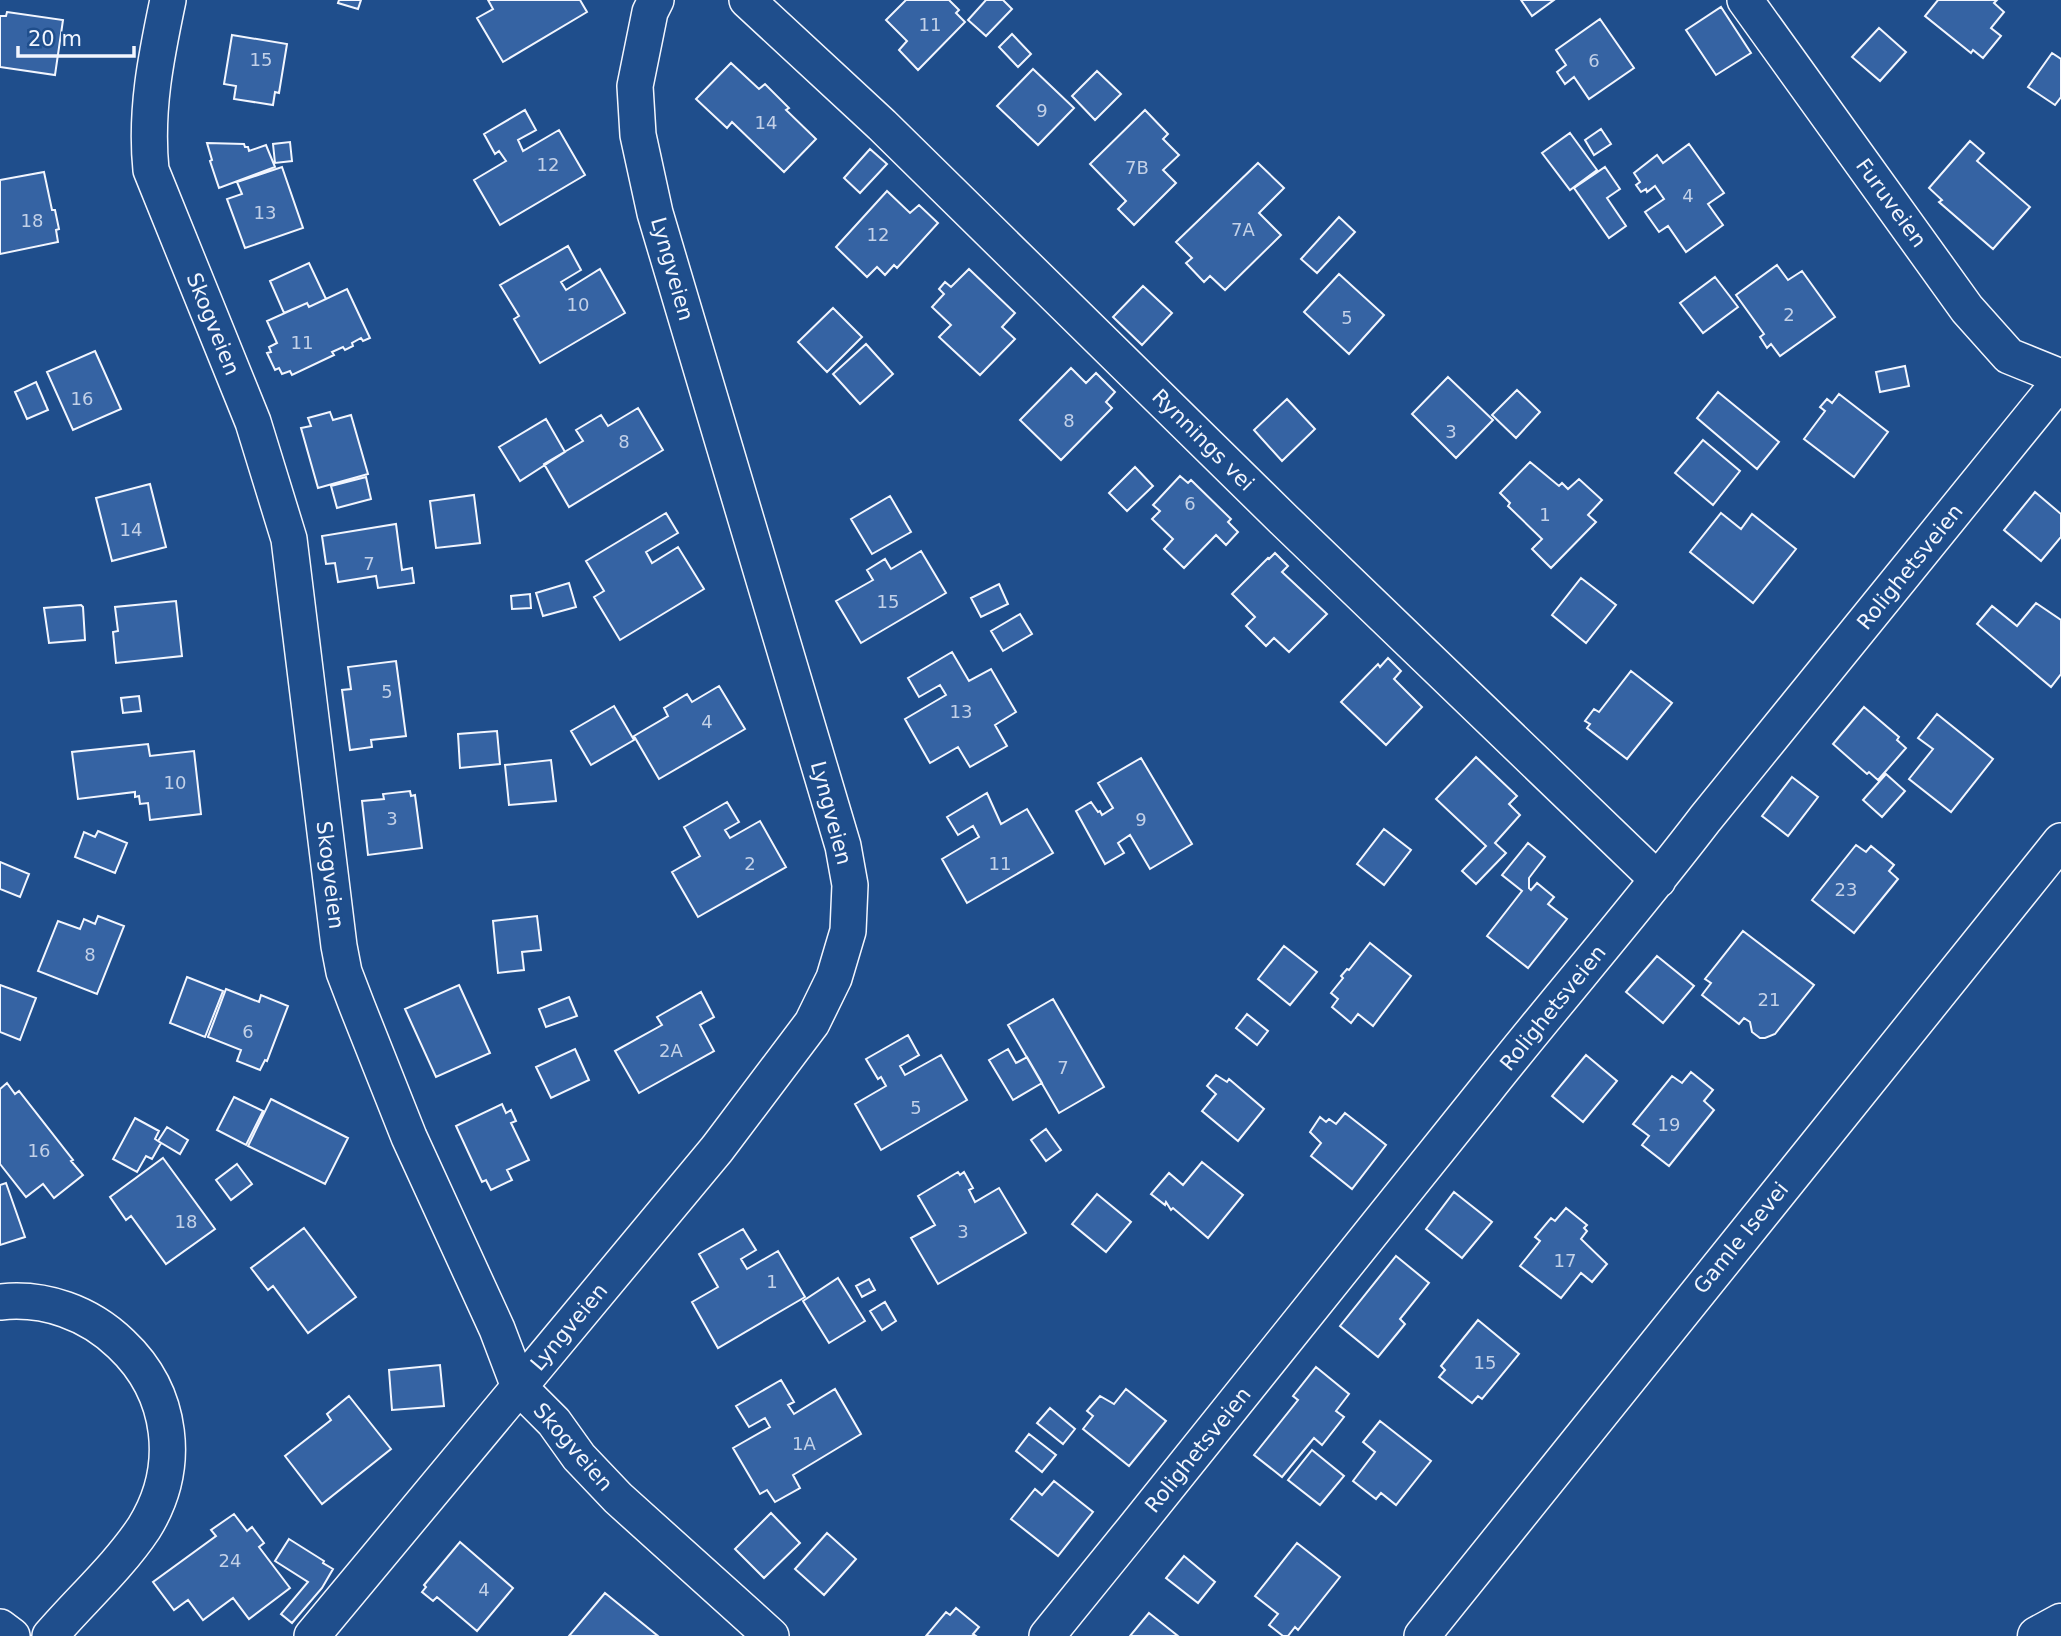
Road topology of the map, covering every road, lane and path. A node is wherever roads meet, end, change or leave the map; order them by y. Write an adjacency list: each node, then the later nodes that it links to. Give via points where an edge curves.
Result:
1 (169, 0): 9 (street, Skogveien, via 150,99 151,170 253,422 289,539 344,972 409,1137)
2 (656, 0): 9 (street, Lyngveien, via 635,86 638,135 655,213 844,846 849,920 834,978 812,1023 717,1149)
3 (747, 0): 7 (street, Rynnings vei, via 882,125)
4 (1745, 0): 5 (street, Furuveien, via 1967,309 2009,356)
5 (2061, 379): 7 (street, Rolighetsveien)
6 (2061, 841): 17 (street, Gamle Isevei)
7 (1658, 880): 16 (street, Rolighetsveien)
8 (0, 1302): 13 (street, via 16,1300 63,1308 108,1331 141,1368 162,1404 167,1423 166,1467 145,1525 125,1554)
9 (519, 1387): 14 (street, Lyngveien); 15 (street, Skogveien, via 618,1497)
10 (2061, 1623): 18 (highway)
11 (0, 1627): 12 (street)
12 (12, 1636)
13 (50, 1636)
14 (312, 1636)
15 (771, 1636)
16 (1048, 1636)
17 (1422, 1636)
18 (2037, 1636)

